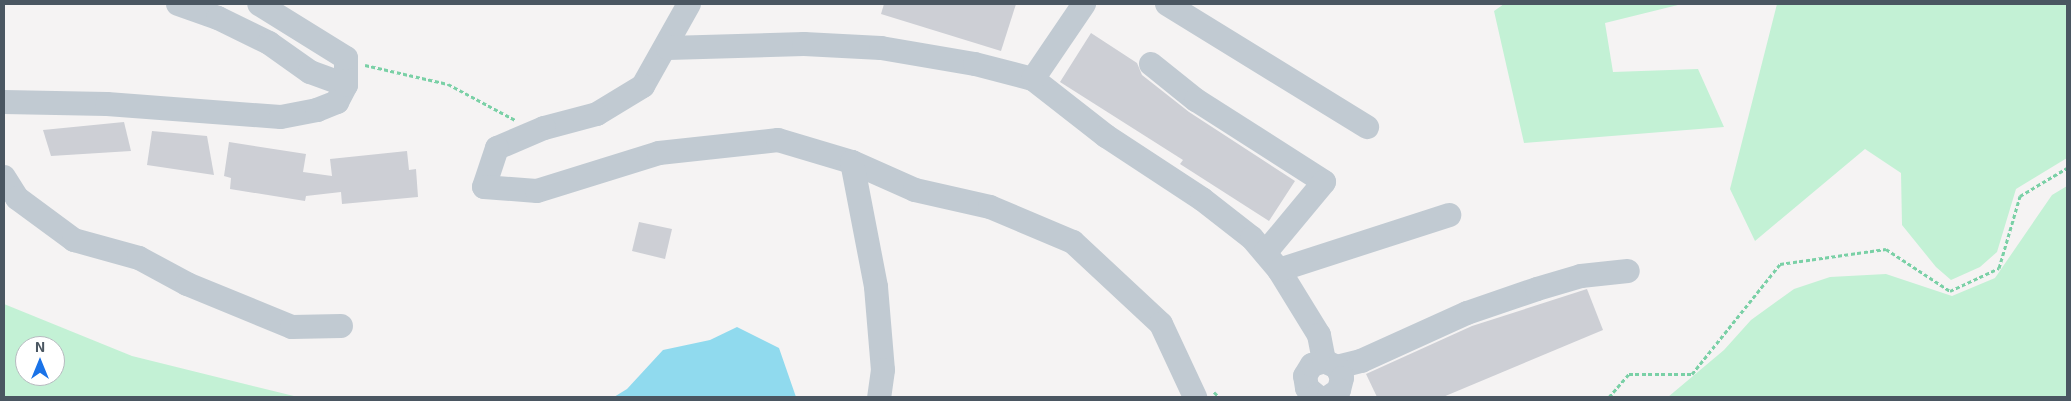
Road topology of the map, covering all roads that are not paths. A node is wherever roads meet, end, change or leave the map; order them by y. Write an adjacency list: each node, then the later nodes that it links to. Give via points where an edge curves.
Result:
1 (178, 4): 9 (street, via 218,18 268,43 310,72)
2 (259, 4): 9 (street, via 346,58)
3 (689, 4): 6 (street)
4 (1084, 4): 8 (street)
5 (1167, 4): 11 (street)
6 (668, 48): 8 (street, via 804,44 881,48); 12 (street, via 644,86 597,114 544,128 497,148 484,187 537,191 658,152 778,140)
7 (1151, 64): 15 (street, via 1196,100 1324,182)
8 (1034, 79): 15 (street, via 1106,136 1202,199)
9 (346, 85): 10 (street, via 337,102 318,110 281,116 107,104)
10 (4, 102)
11 (1367, 126)
12 (852, 162): 19 (street, via 876,287 883,370); 20 (street, via 914,190 990,207 1073,242 1161,324)
13 (4, 177): 17 (street, via 17,198 74,240 140,258 187,284 292,327)
14 (1449, 214): 15 (street)
15 (1272, 262): 18 (street, via 1319,335)
16 (1628, 271): 18 (street, via 1581,276 1467,313 1361,362)
17 (341, 326)
18 (1330, 364): 21 (street, via 1312,365 1305,376 1307,388); 22 (street, via 1341,384)
19 (879, 397)
20 (1195, 397)
21 (1318, 397)
22 (1329, 397)

